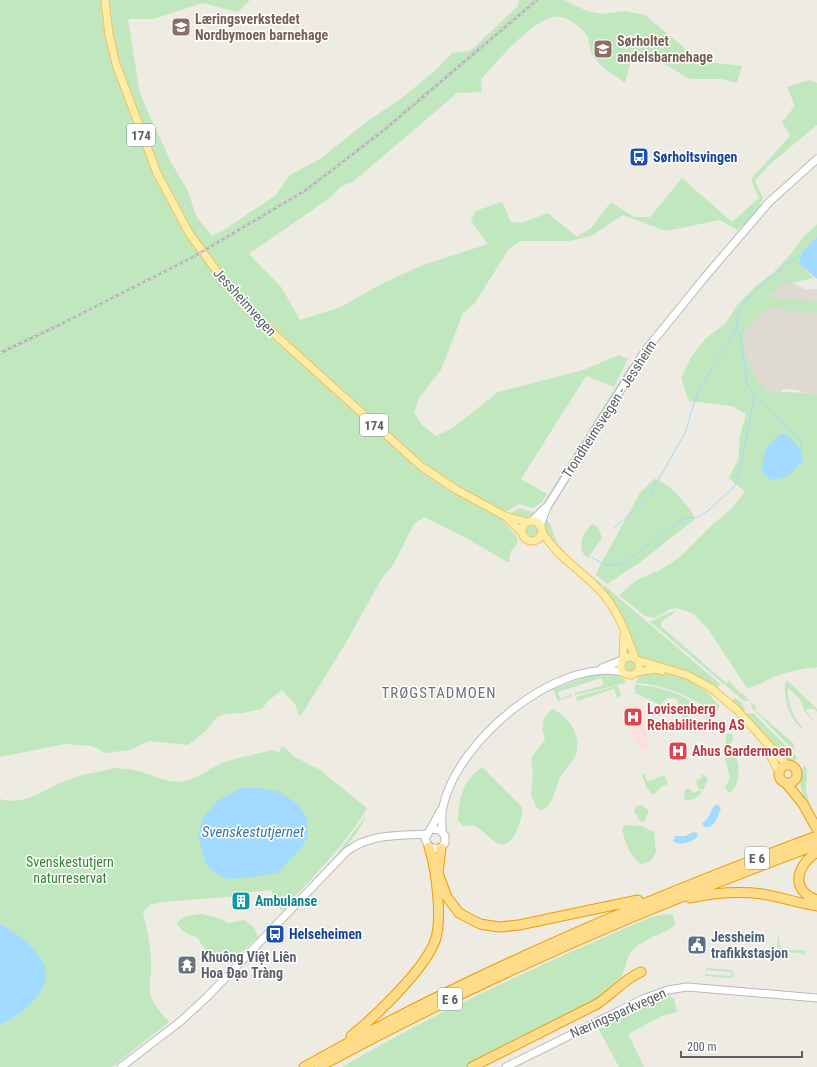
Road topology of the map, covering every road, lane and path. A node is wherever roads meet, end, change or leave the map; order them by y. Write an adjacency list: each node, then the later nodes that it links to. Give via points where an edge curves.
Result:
1 (105, 0): 4 (main road, Jessheimvegen / 174, via 116,64 157,173 190,233 221,277 251,312 422,467 457,490)
2 (817, 159): 3 (main road, Trondheimsvegen - Jessheim, via 770,201 705,276 636,363)
3 (547, 507): 5 (main road, Trondheimsvegen - Jessheim); 6 (main road, Trondheimsvegen - Jessheim)
4 (505, 516): 5 (main road, Jessheimvegen / 174); 7 (main road, Jessheimvegen / 174)
5 (529, 522): 6 (main road, 174); 7 (main road, via 523,527)
6 (541, 529): 8 (main road, via 540,537); 9 (main road, 174)
7 (522, 533): 8 (main road, 174, via 527,540)
8 (535, 541): 9 (main road, 174)
9 (554, 550): 10 (main road, 174, via 603,594 617,614)
10 (623, 629): 11 (main road, 174); 12 (main road, 174)
11 (636, 659): 12 (main road, via 628,657); 15 (main road, 174, via 639,664); 16 (main road, via 687,675 711,688 737,710)
12 (623, 660): 13 (main road); 14 (main road, 174)
13 (598, 670): 14 (main road); 21 (main road, via 573,677 544,690 523,702 499,721 465,761)
14 (623, 672): 15 (main road, via 630,675)
15 (637, 672): 17 (main road, via 655,669 665,671 708,690 754,732 775,761)
16 (787, 765): 17 (highway); 18 (highway, via 796,769)
17 (779, 772): 19 (highway, via 779,778)
18 (796, 777): 19 (highway, via 792,782); 20 (highway)
19 (786, 783): 20 (highway)
20 (803, 804): 22 (highway)
21 (442, 808): 23 (main road); 24 (main road)
22 (817, 829)
23 (442, 831): 24 (main road, via 437,829); 29 (main road, via 446,840)
24 (429, 832): 25 (main road); 28 (main road)
25 (412, 836): 28 (main road); 39 (main road, via 375,837 347,851 208,996 181,1021)
26 (817, 836): 31 (highway, E 6)
27 (817, 845): 31 (highway, E 6)
28 (428, 846): 29 (main road); 38 (highway, E 6, via 439,912 435,940 418,968 378,1012)
29 (441, 848): 31 (highway, E 6, via 438,873 447,897 464,916 487,926 519,925)
30 (817, 852): 32 (highway, via 804,863 799,878 805,893)
31 (665, 898): 33 (highway, E 6, via 710,894 762,894); 38 (highway, E 6, via 508,962); 41 (highway, E 6, via 427,1010)
32 (817, 900)
33 (817, 906)
34 (641, 972): 42 (highway, via 630,977 597,1004)
35 (808, 998): 36 (main road, Næringsparkvegen); 37 (main road, Næringsparkvegen); 43 (main road, Næringsparkvegen, via 687,987 668,990 643,999)
36 (817, 998)
37 (817, 1001)
38 (342, 1046): 40 (highway, E 6)
39 (121, 1067)
40 (304, 1067)
41 (320, 1067)
42 (472, 1067)
43 (506, 1067)

